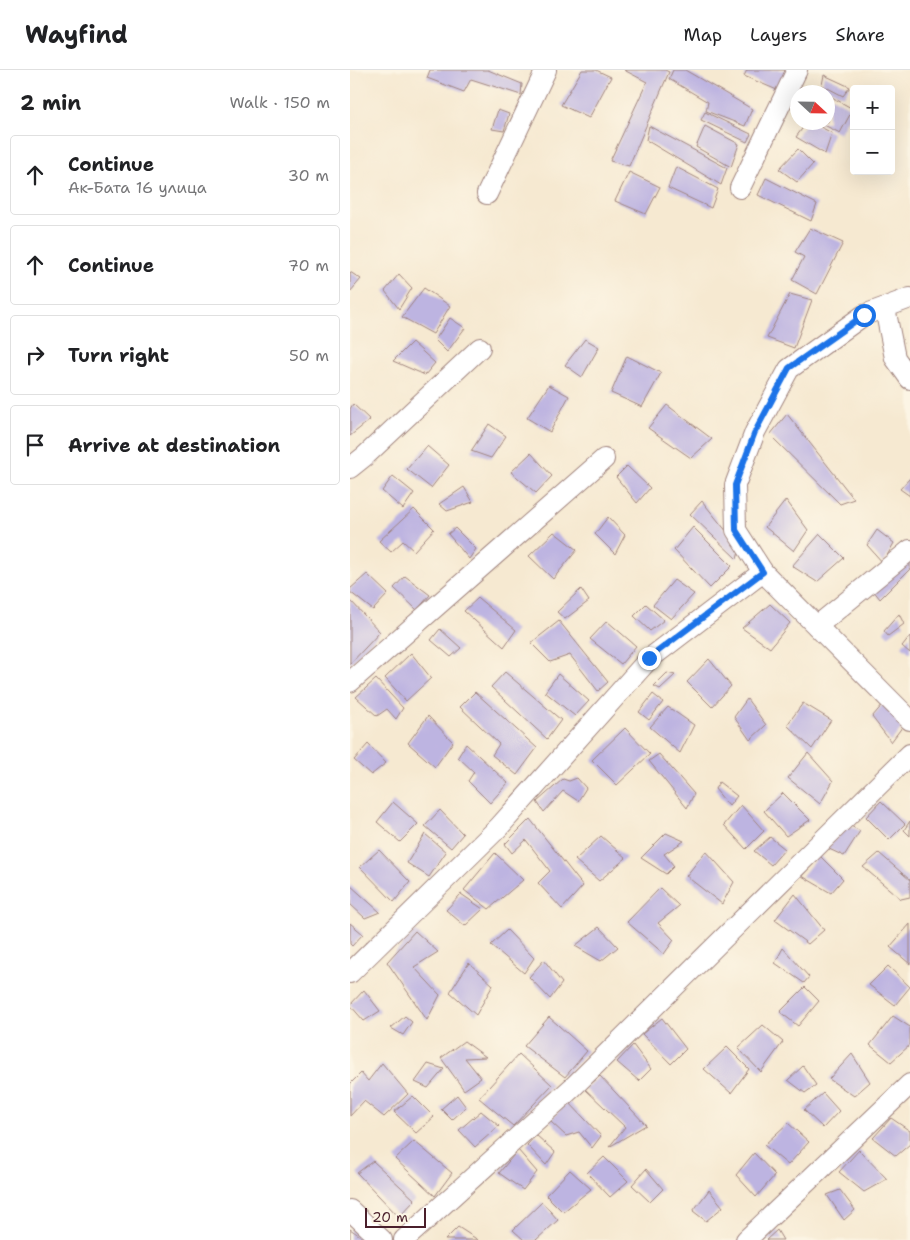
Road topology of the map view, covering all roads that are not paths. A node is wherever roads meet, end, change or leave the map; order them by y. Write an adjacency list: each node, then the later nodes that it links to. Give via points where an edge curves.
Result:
1 (546, 70): 4 (street)
2 (797, 70): 3 (street)
3 (740, 188)
4 (487, 194)
5 (910, 298): 6 (street)
6 (884, 308): 8 (street, via 896,358); 12 (street, via 864,315 789,368 755,432 735,485 736,530)
7 (480, 348): 10 (street)
8 (910, 378)
9 (604, 459): 14 (street)
10 (350, 468)
11 (910, 550): 13 (street)
12 (763, 572): 13 (street); 17 (street, via 649,658 499,827)
13 (817, 626): 15 (street)
14 (350, 682)
15 (910, 720)
16 (910, 754): 21 (street, via 573,1087)
17 (350, 973)
18 (910, 1084): 22 (street)
19 (350, 1210): 20 (street)
20 (382, 1240)
21 (404, 1240)
22 (746, 1240)

